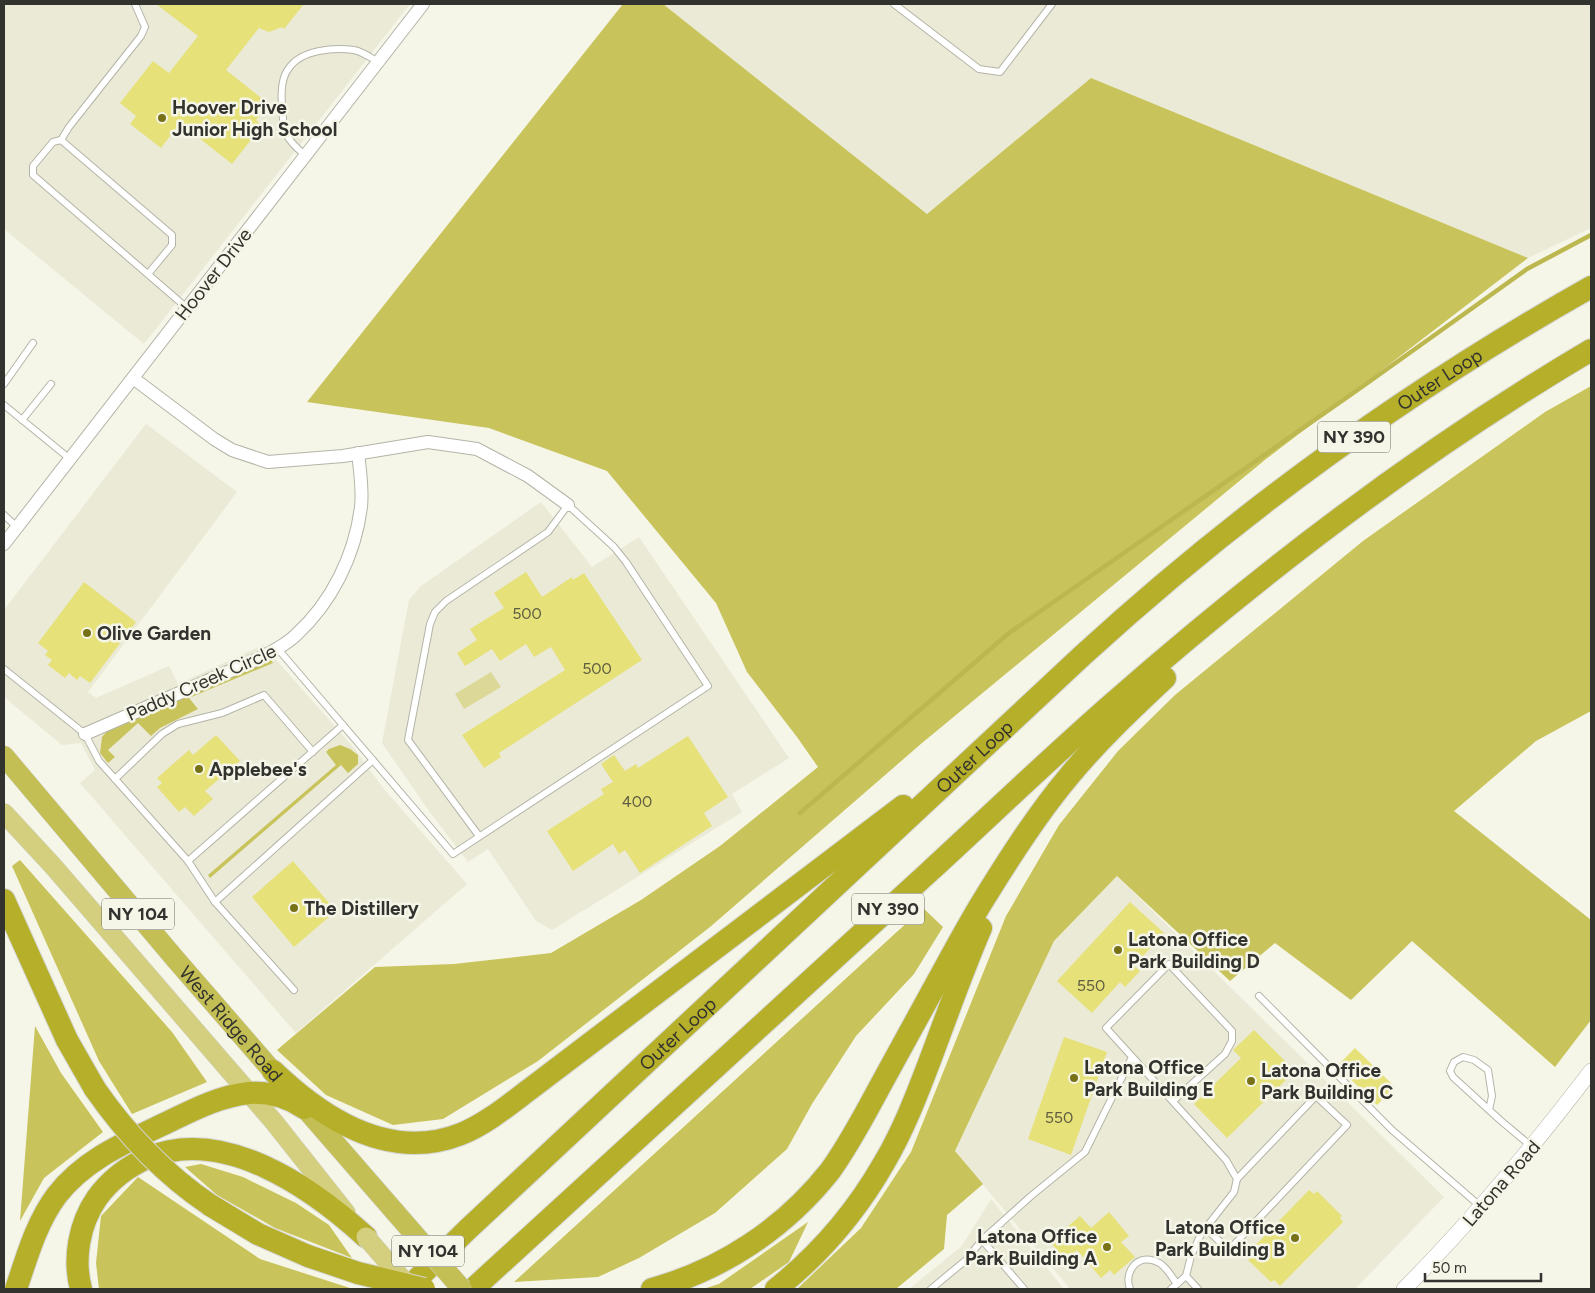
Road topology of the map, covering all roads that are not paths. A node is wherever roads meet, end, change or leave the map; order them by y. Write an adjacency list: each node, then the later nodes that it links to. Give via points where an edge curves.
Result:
1 (135, 4): 6 (lane, via 145,27)
2 (423, 4): 5 (street, Hoover Drive)
3 (894, 4): 4 (lane, via 979,69 1000,72)
4 (1052, 4)
5 (378, 62): 7 (street, Hoover Drive); 7 (lane, via 354,50 312,53 294,61 283,80 281,92 284,128 287,137)
6 (61, 140): 8 (lane, via 172,235 172,245); 8 (lane, via 53,142 33,166 33,175)
7 (305, 155): 10 (street, Hoover Drive)
8 (148, 274): 10 (lane)
9 (1591, 287): 27 (highway, Outer Loop / NY 390, via 1443,376 1281,490 1147,597)
10 (187, 308): 13 (street, Hoover Drive)
11 (33, 343): 14 (lane)
12 (1591, 350): 23 (highway, NY 390, via 1428,454)
13 (133, 378): 18 (street, via 232,450 268,462); 19 (street, Hoover Drive)
14 (4, 384)
15 (51, 384): 17 (lane)
16 (4, 405): 17 (lane)
17 (22, 420): 19 (lane)
18 (358, 453): 20 (street, via 428,442 477,449 528,476); 25 (street, Paddy Creek Circle, via 362,506 348,560 313,617 296,636)
19 (70, 459): 22 (street, Hoover Drive)
20 (568, 505): 36 (lane, via 548,532 446,601 434,612 430,624 408,740); 36 (lane, via 626,562 708,686)
21 (4, 515): 22 (lane)
22 (17, 527): 24 (street, Hoover Drive)
23 (1311, 540): 35 (highway, via 1100,741 1069,776); 65 (highway, NY 390, via 1092,722)
24 (4, 544)
25 (278, 649): 28 (lane); 29 (street, Paddy Creek Circle)
26 (4, 669): 29 (lane)
27 (1023, 711): 43 (highway, via 541,1081 467,1131 436,1141 414,1142 369,1135 322,1112); 53 (highway, Outer Loop / NY 390)
28 (344, 725): 30 (lane); 32 (lane)
29 (85, 734): 33 (lane, via 99,761)
30 (312, 752): 33 (lane, via 264,695 222,713 178,724 162,734); 37 (lane)
31 (4, 756): 43 (highway, West Ridge Road / NY 104)
32 (373, 760): 36 (lane, via 453,854); 39 (lane)
33 (115, 779): 37 (lane)
34 (4, 813): 45 (main road, West Ridge Road / NY 104)
35 (1031, 829): 66 (highway, via 979,908 855,1132 824,1178 789,1215 750,1245 700,1272); 67 (highway, via 985,919 913,1104 885,1162 840,1228)
36 (479, 836)
37 (188, 861): 39 (lane)
38 (4, 900): 63 (highway, bridge, via 67,1040 95,1089 149,1156 210,1205 258,1234 352,1271)
39 (215, 902): 40 (lane)
40 (294, 990)
41 (1259, 996): 51 (lane, via 1392,1130)
42 (1132, 1057): 46 (lane); 46 (lane, via 1106,1028 1168,964 1232,1031 1232,1041 1226,1054); 55 (lane, via 1085,1152)
43 (274, 1071): 47 (highway, West Ridge Road / NY 104)
44 (1591, 1071): 49 (street, Latona Road)
45 (249, 1093): 47 (highway, via 279,1096); 54 (main road, West Ridge Road / NY 104); 58 (highway, via 220,1099 190,1112 110,1150 81,1170 58,1194 45,1214)
46 (1173, 1101): 50 (lane, via 1226,1160)
47 (307, 1110): 64 (highway, West Ridge Road / NY 104, bridge)
48 (1489, 1110): 48 (lane, via 1453,1077 1450,1071 1454,1062 1464,1057 1488,1070 1492,1096); 49 (lane)
49 (1532, 1147): 51 (street, Latona Road)
50 (1237, 1179): 52 (lane, via 1234,1192); 52 (lane, via 1316,1096 1347,1125 1229,1250)
51 (1481, 1207): 73 (street, Latona Road)
52 (1205, 1228): 56 (lane, via 1191,1256)
53 (467, 1230): 60 (highway); 61 (highway, Outer Loop / NY 390)
54 (366, 1237): 59 (highway, via 306,1190 263,1166 232,1155 204,1150 163,1153 125,1170 95,1202 82,1229 78,1252); 62 (main road, West Ridge Road / NY 104, bridge)
55 (982, 1240): 68 (lane, via 966,1260); 69 (lane)
56 (1186, 1276): 57 (lane); 72 (lane)
57 (1177, 1284): 70 (lane, via 1162,1265 1142,1260 1128,1274); 71 (lane)
58 (16, 1289)
59 (81, 1289)
60 (392, 1289)
61 (407, 1289)
62 (411, 1289)
63 (424, 1289)
64 (462, 1289)
65 (473, 1289)
66 (652, 1289)
67 (776, 1289)
68 (931, 1289)
69 (1024, 1289)
70 (1130, 1289)
71 (1171, 1289)
72 (1198, 1289)
73 (1404, 1289)

